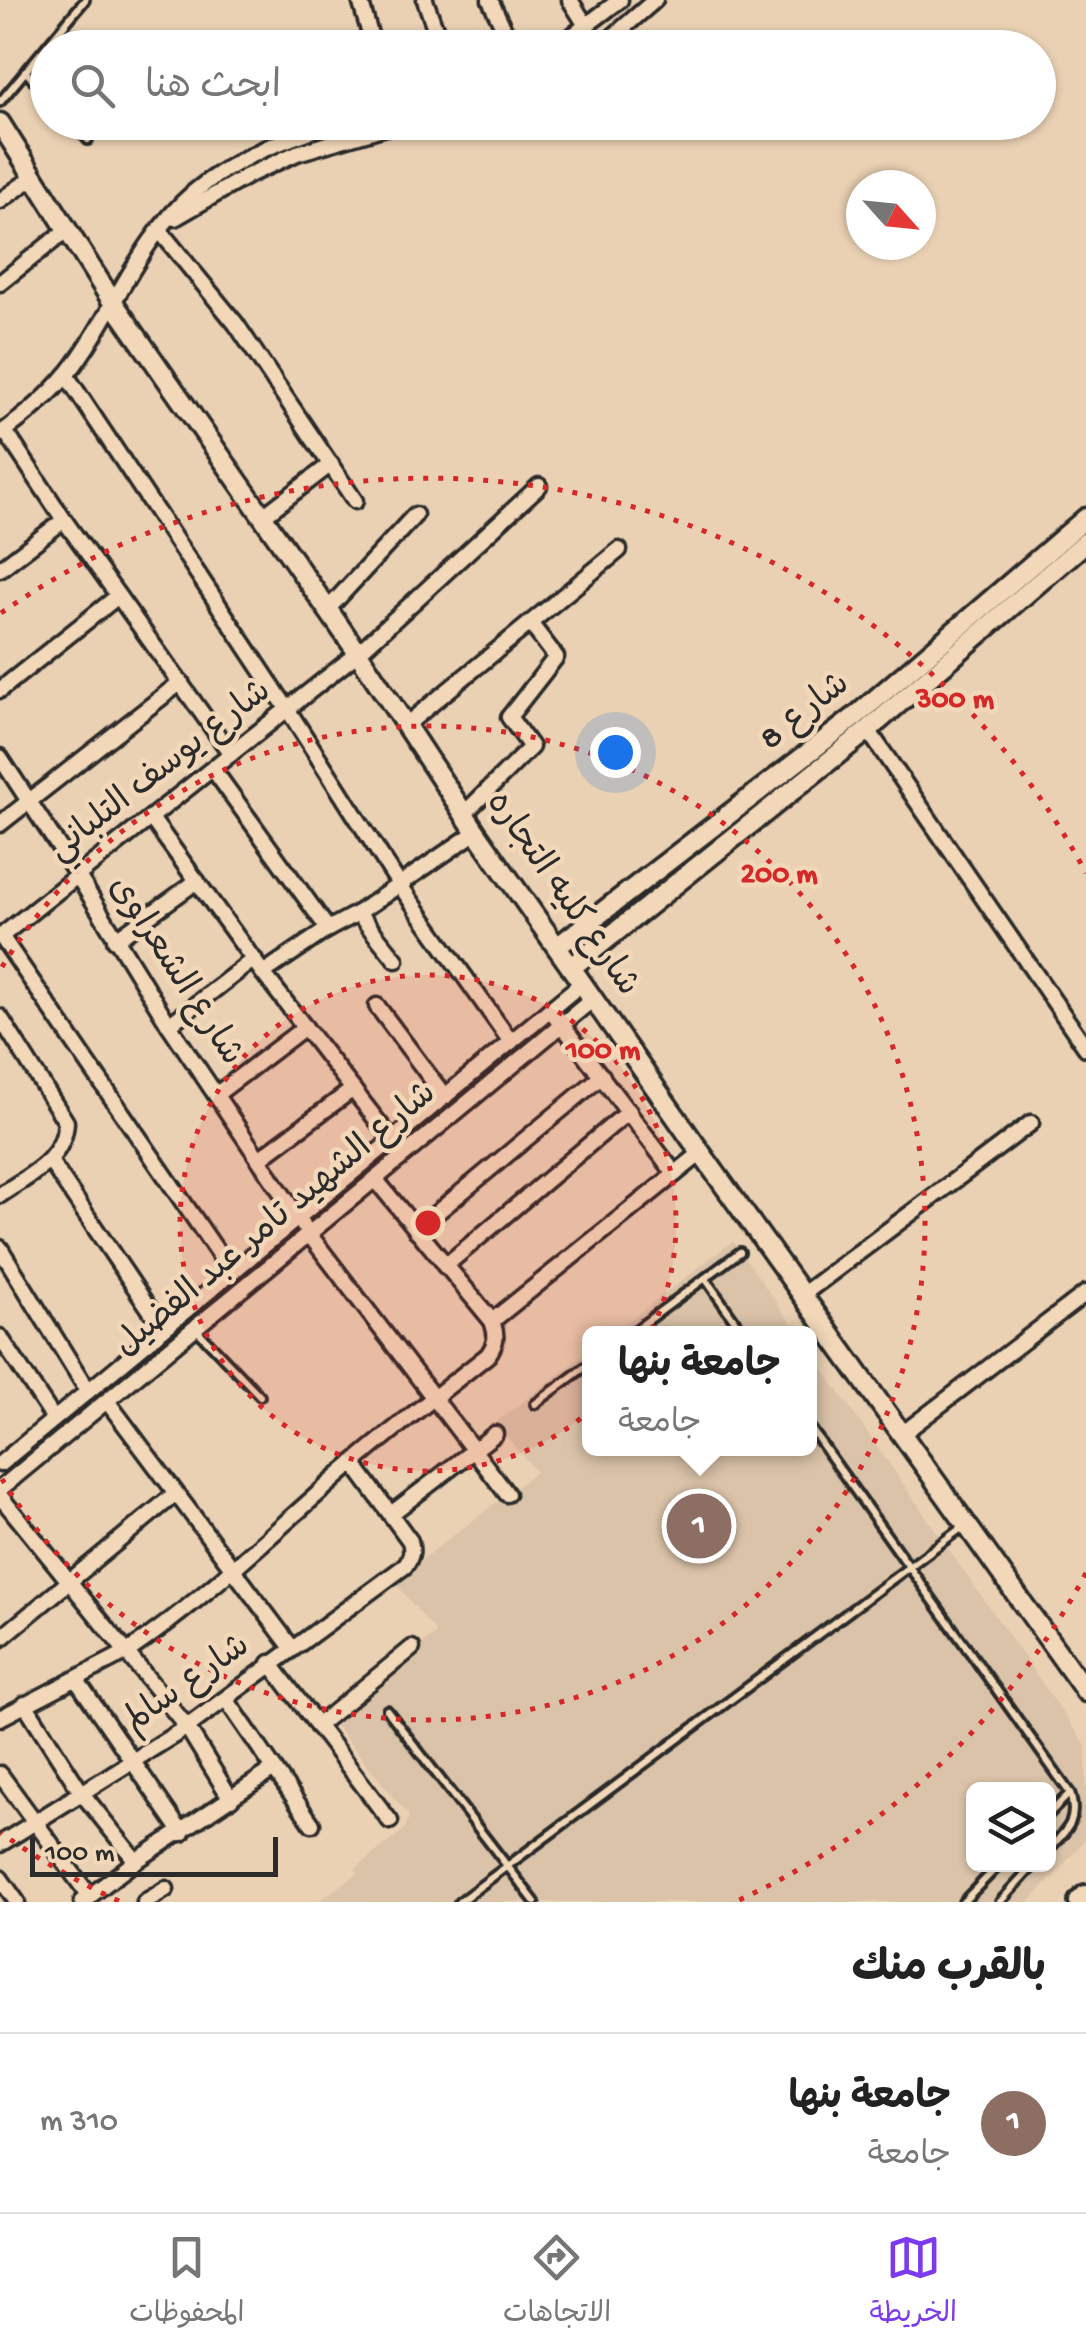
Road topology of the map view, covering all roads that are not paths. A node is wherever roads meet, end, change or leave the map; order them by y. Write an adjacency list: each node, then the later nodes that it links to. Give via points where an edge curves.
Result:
1 (84, 0): 9 (lane)
2 (360, 0): 10 (street)
3 (424, 0): 11 (street)
4 (490, 0): 12 (street)
5 (570, 0): 8 (street)
6 (620, 0): 8 (street)
7 (655, 0): 14 (street)
8 (586, 27): 13 (street)
9 (59, 30)
10 (369, 30)
11 (435, 30)
12 (504, 30)
13 (582, 30)
14 (621, 30)
15 (30, 66): 16 (lane)
16 (26, 71): 17 (lane); 18 (lane)
17 (30, 76)
18 (0, 102)
19 (0, 123): 22 (street, شارع كليه التجاره)
20 (287, 140): 24 (street, via 223,170)
21 (341, 140): 24 (street, via 249,175)
22 (34, 176): 23 (street); 25 (street, شارع كليه التجاره)
23 (0, 202)
24 (163, 227): 27 (street); 30 (street)
25 (68, 229): 26 (street); 27 (street, شارع كليه التجاره)
26 (0, 283)
27 (112, 302): 28 (street); 34 (street, شارع كليه التجاره)
28 (66, 375): 29 (street); 47 (street)
29 (2, 433): 36 (street)
30 (331, 464): 32 (street); 34 (street)
31 (540, 486): 43 (street, شارع يوسف التلباني)
32 (355, 501)
33 (415, 515): 41 (street)
34 (262, 517): 41 (street, شارع كليه التجاره)
35 (1086, 518): 44 (street, شارع 8)
36 (64, 520): 39 (street); 40 (street)
37 (1086, 542): 44 (street, شارع 8)
38 (619, 550): 42 (street)
39 (0, 569)
40 (118, 596): 45 (street); 46 (street)
41 (327, 610): 43 (street, شارع كليه التجاره)
42 (530, 624): 48 (street); 54 (street, via 556,657 509,717 530,747)
43 (358, 653): 47 (street, شارع يوسف التلباني); 48 (street, شارع كليه التجاره)
44 (928, 666): 49 (street, شارع 8); 65 (street, شارع 8)
45 (181, 682): 50 (street); 53 (street)
46 (0, 690)
47 (288, 710): 50 (street, شارع يوسف التلباني); 60 (street)
48 (406, 726): 54 (street, شارع كليه التجاره)
49 (868, 730): 69 (street, شارع 8); 77 (street)
50 (231, 754): 52 (street, شارع يوسف التلباني)
51 (0, 757): 53 (street, شارع الشعراوى)
52 (213, 769): 55 (street, شارع يوسف التلباني); 62 (street)
53 (30, 801): 56 (street); 58 (street, شارع الشعراوى)
54 (464, 814): 57 (street, شارع كليه التجاره)
55 (151, 818): 58 (street, شارع يوسف التلباني); 59 (street)
56 (0, 824)
57 (476, 832): 60 (street); 65 (street, شارع كليه التجاره)
58 (78, 876): 63 (street, شارع يوسف التلباني); 64 (street, شارع الشعراوى)
59 (197, 881): 64 (street); 66 (street)
60 (399, 884): 61 (street); 76 (street)
61 (358, 913): 62 (street); 67 (street)
62 (328, 930): 68 (street)
63 (0, 937): 97 (street)
64 (115, 940): 73 (street, شارع الشعراوى)
65 (557, 947): 69 (street, شارع كليه التجاره)
66 (254, 959): 68 (street); 73 (street)
67 (396, 960)
68 (263, 973): 75 (street)
69 (582, 983): 71 (street, شارع الشهيد تامر عبد الفضيل); 74 (street, شارع الشهيد تامر عبد الفضيل); 85 (street, شارع كليه التجاره)
70 (377, 1006): 81 (street)
71 (550, 1009): 74 (street); 76 (street, شارع الشهيد تامر عبد الفضيل)
72 (0, 1016): 87 (street, via 66,1122 62,1145)
73 (168, 1025): 80 (street, شارع الشعراوى)
74 (562, 1025): 78 (street); 89 (street, شارع الشهيد تامر عبد الفضيل)
75 (305, 1027): 79 (street); 80 (street)
76 (511, 1042): 81 (street, شارع الشهيد تامر عبد الفضيل)
77 (1086, 1048)
78 (602, 1076): 82 (street); 92 (street)
79 (353, 1089): 84 (street); 86 (street)
80 (217, 1094): 86 (street, شارع الشعراوى)
81 (445, 1096): 84 (street, شارع الشهيد تامر عبد الفضيل)
82 (628, 1111): 88 (street); 96 (street)
83 (1030, 1124): 100 (street)
84 (392, 1140): 91 (street, شارع الشهيد تامر عبد الفضيل)
85 (701, 1153): 88 (street); 100 (street, شارع كليه التجاره)
86 (259, 1159): 91 (street, شارع الشعراوى)
87 (50, 1161): 90 (street); 105 (street)
88 (675, 1174): 101 (street)
89 (375, 1179): 92 (street); 93 (street, شارع الشهيد تامر عبد الفضيل)
90 (0, 1195)
91 (298, 1218): 93 (street, شارع الشعراوى); 97 (street, شارع الشهيد تامر عبد الفضيل)
92 (416, 1230): 96 (street)
93 (309, 1234): 104 (street, شارع الشهيد تامر عبد الفضيل); 110 (street, شارع الشعراوى)
94 (0, 1248): 108 (street)
95 (740, 1252): 98 (lane)
96 (446, 1266): 101 (street)
97 (232, 1272): 105 (street, شارع الشهيد تامر عبد الفضيل)
98 (705, 1278): 102 (lane); 103 (lane)
99 (1086, 1293): 115 (street)
100 (802, 1295): 115 (street, شارع كليه التجاره)
101 (492, 1321): 110 (street, via 495,1345)
102 (641, 1326)
103 (738, 1326)
104 (196, 1328): 109 (lane); 111 (street, شارع الشهيد تامر عبد الفضيل)
105 (163, 1329): 108 (street, شارع الشهيد تامر عبد الفضيل)
106 (0, 1337): 113 (street)
107 (582, 1369): 112 (lane)
108 (88, 1391): 113 (street, شارع الشهيد تامر عبد الفضيل)
109 (260, 1396)
110 (434, 1398): 117 (street, شارع الشعراوى); 118 (street)
111 (107, 1400): 120 (street, شارع الشهيد تامر عبد الفضيل); 121 (street)
112 (535, 1404)
113 (54, 1419): 119 (street, شارع الشهيد تامر عبد الفضيل)
114 (494, 1434): 117 (street)
115 (902, 1434): 124 (street, شارع كليه التجاره)
116 (817, 1437): 126 (lane)
117 (473, 1450): 122 (street, شارع الشعراوى); 123 (street)
118 (354, 1463): 123 (street); 125 (street)
119 (0, 1464)
120 (0, 1492): 127 (street)
121 (175, 1494): 125 (street); 127 (street)
122 (507, 1494)
123 (391, 1514): 129 (street, شارع سالم, via 410,1541 405,1566)
124 (966, 1524): 126 (lane); 134 (street, شارع كليه التجاره)
125 (234, 1568): 129 (street); 131 (street)
126 (909, 1569): 145 (lane); 155 (lane)
127 (69, 1582): 128 (street); 131 (street)
128 (0, 1639)
129 (292, 1648): 132 (street, شارع سالم)
130 (412, 1648): 139 (street)
131 (127, 1652): 133 (street); 140 (street)
132 (270, 1664): 135 (street, شارع سالم); 139 (street)
133 (76, 1679): 136 (street); 141 (street)
134 (1086, 1692)
135 (226, 1700): 140 (street, شارع سالم); 142 (street)
136 (24, 1704): 138 (street); 144 (street)
137 (387, 1710): 155 (lane)
138 (0, 1718)
139 (317, 1726): 148 (street)
140 (187, 1727): 141 (street, شارع سالم); 146 (street)
141 (134, 1760): 144 (street, شارع سالم); 151 (street)
142 (274, 1769): 146 (street); 150 (street)
143 (0, 1774): 149 (street)
144 (81, 1792): 149 (street, شارع سالم); 154 (street)
145 (1070, 1793): 147 (lane); 152 (lane, via 1072,1822)
146 (231, 1799): 151 (street)
147 (1056, 1806)
148 (390, 1821)
149 (35, 1822): 153 (street, شارع سالم); 160 (street)
150 (312, 1824)
151 (182, 1833): 154 (street)
152 (1056, 1841)
153 (0, 1844)
154 (136, 1861): 160 (street)
155 (508, 1867): 163 (lane); 164 (lane)
156 (992, 1872): 165 (lane)
157 (1028, 1872): 166 (lane)
158 (0, 1878): 161 (street)
159 (166, 1888): 162 (street)
160 (86, 1900)
161 (17, 1902)
162 (145, 1902)
163 (460, 1902)
164 (534, 1902)
165 (963, 1902)
166 (1000, 1902)

